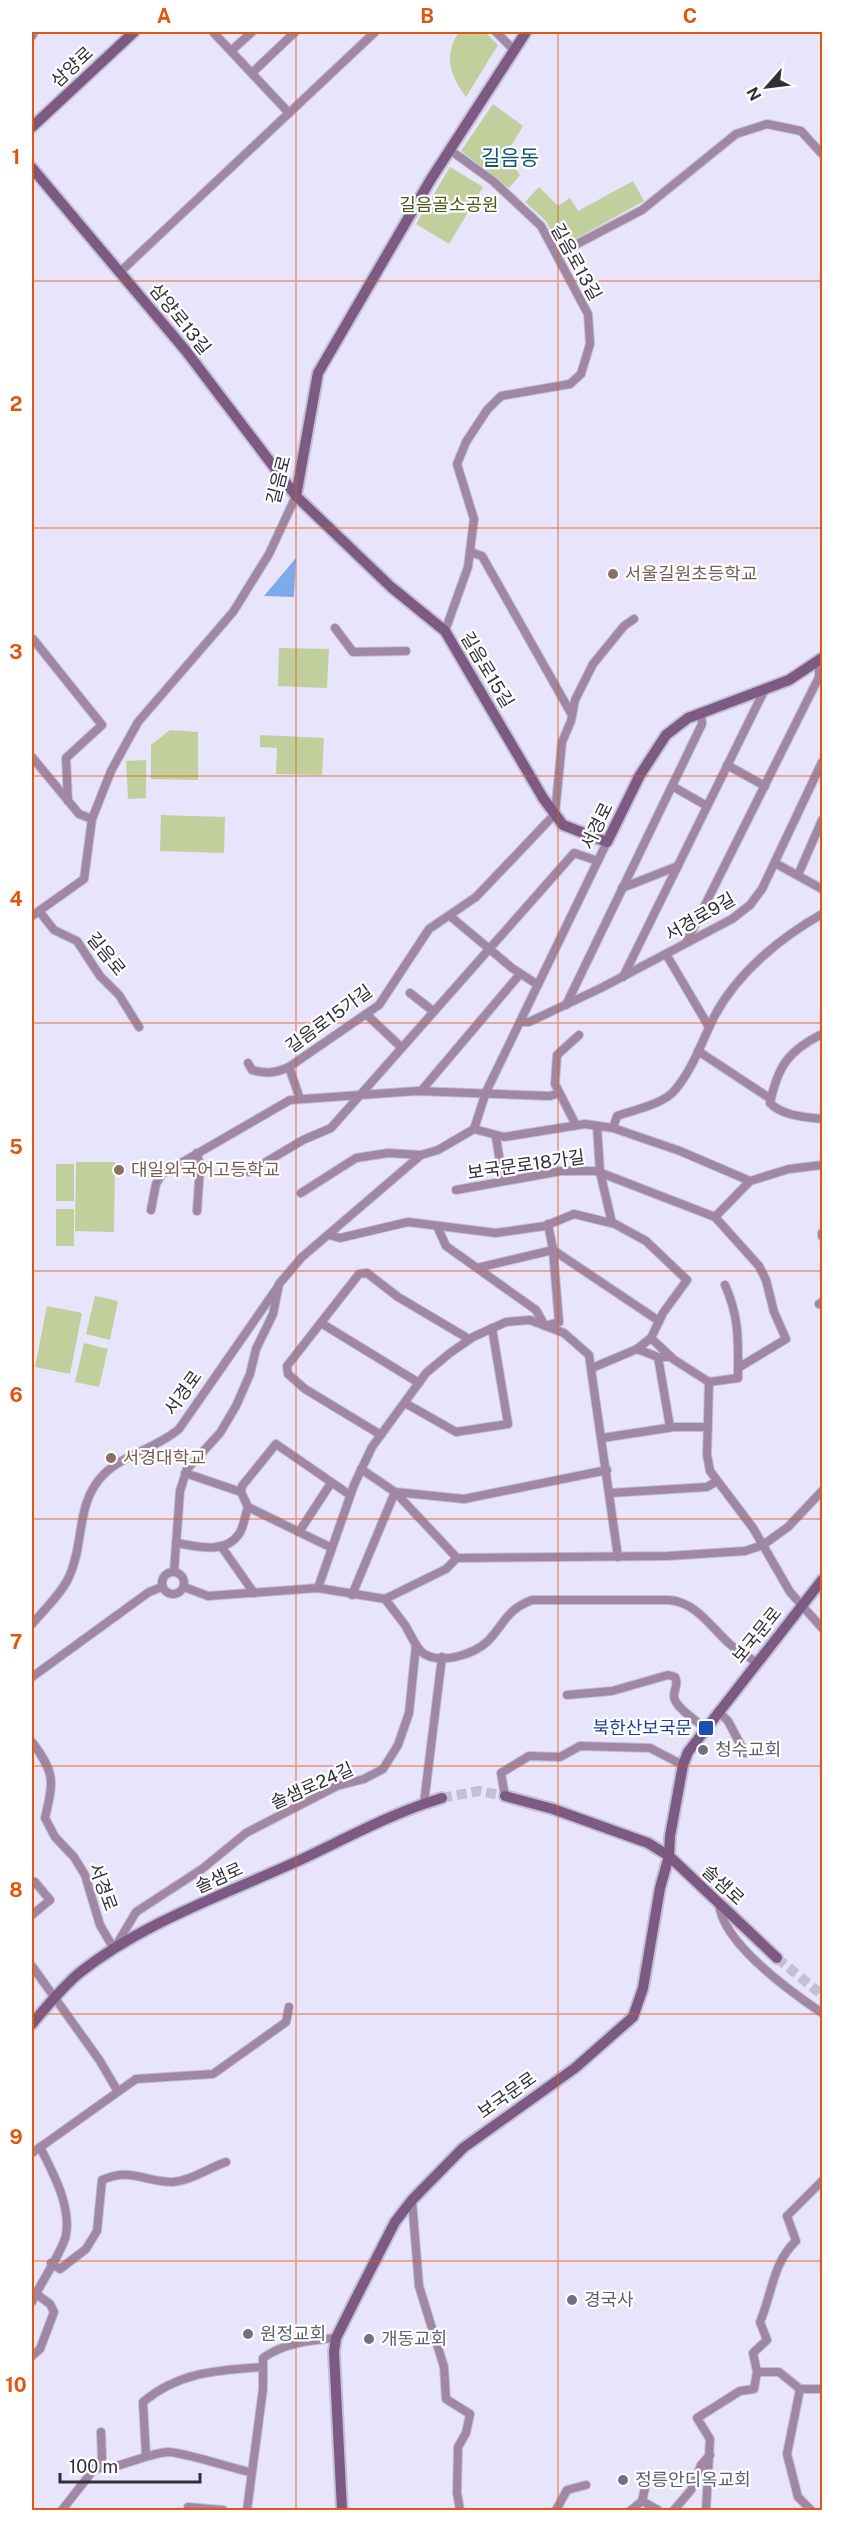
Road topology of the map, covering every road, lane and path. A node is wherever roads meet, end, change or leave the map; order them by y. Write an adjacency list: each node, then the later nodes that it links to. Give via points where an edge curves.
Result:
1 (34, 32): 9 (street)
2 (134, 32): 14 (street, 삼양로)
3 (213, 32): 11 (street)
4 (252, 32): 11 (street)
5 (295, 32): 12 (street)
6 (375, 32): 13 (street)
7 (496, 32): 10 (street)
8 (526, 32): 10 (street, 길음로)
9 (32, 36)
10 (514, 50): 15 (street, 길음로)
11 (231, 51): 12 (street)
12 (252, 73): 13 (street)
13 (289, 113): 19 (street)
14 (32, 127)
15 (450, 150): 18 (street, 길음로13길, via 493,182 541,226); 20 (street, 길음로, via 318,373)
16 (822, 154): 18 (street, via 801,131 766,124 735,134 642,210)
17 (32, 168): 19 (street, 삼양로13길)
18 (558, 255): 21 (street, 길음로13길, via 588,314 590,344 582,375 570,384 501,396 466,442 457,464 474,519)
19 (120, 272): 20 (street, 삼양로13길, via 186,351)
20 (296, 496): 24 (street, 길음로15길, via 391,588); 39 (street, 길음로, via 269,554 233,612 138,722 111,771)
21 (470, 552): 24 (street, 길음로13길); 30 (street, via 482,556)
22 (634, 619): 30 (street, via 593,664)
23 (335, 628): 26 (street, via 353,652)
24 (445, 631): 38 (street, 길음로15길)
25 (33, 639): 36 (street, via 102,725 66,758)
26 (406, 651)
27 (821, 660): 28 (street, 서경로, via 789,680); 35 (street, via 819,677)
28 (765, 688): 29 (street, 서경로); 33 (street)
29 (701, 712): 34 (street, via 702,724); 41 (street, 서경로, via 666,735 640,775)
30 (572, 715): 38 (street, via 562,742)
31 (32, 757): 36 (street)
32 (822, 762): 43 (street, 서경로9길)
33 (727, 765): 35 (street); 37 (street)
34 (672, 786): 37 (street); 46 (street)
35 (765, 786): 51 (street)
36 (68, 801): 39 (street, via 79,814)
37 (707, 806): 44 (street)
38 (555, 814): 41 (street, 길음로15길, via 563,825); 50 (street, 길음로15가길, via 476,897)
39 (92, 819): 48 (street, 길음로, via 84,879)
40 (822, 820): 45 (street)
41 (607, 842): 42 (street, 서경로)
42 (598, 861): 52 (street, via 574,853); 56 (street, 서경로)
43 (776, 863): 45 (street); 51 (street, 서경로9길, via 750,905)
44 (678, 866): 46 (street); 55 (street)
45 (798, 875): 47 (street)
46 (622, 888): 58 (street)
47 (822, 888)
48 (35, 913): 62 (street, 길음로, via 54,930 77,941)
49 (822, 914): 63 (street, via 762,956)
50 (450, 916): 52 (street); 60 (street, 길음로15가길, via 429,929 389,993)
51 (686, 943): 53 (street, 서경로9길)
52 (488, 948): 54 (street); 59 (street)
53 (666, 954): 55 (street, 서경로9길); 63 (street)
54 (520, 974): 56 (street); 70 (street)
55 (623, 977): 58 (street, 서경로9길)
56 (538, 985): 61 (street, 서경로)
57 (410, 993): 59 (street)
58 (566, 1005): 61 (street, 서경로9길, via 529,1022)
59 (433, 1011): 66 (street)
60 (366, 1014): 66 (street); 69 (street, 길음로15가길)
61 (520, 1022): 71 (street, 서경로)
62 (139, 1027)
63 (710, 1027): 67 (street)
64 (822, 1034): 75 (street, via 792,1051 774,1084)
65 (579, 1035): 72 (street, via 557,1055 555,1084)
66 (401, 1047): 73 (street)
67 (698, 1051): 75 (street); 79 (street, via 674,1092 617,1116)
68 (248, 1063): 69 (street, via 252,1070 262,1073)
69 (289, 1067): 74 (street, 길음로15가길)
70 (422, 1091): 71 (street); 73 (street)
71 (486, 1092): 72 (street, via 550,1096); 80 (street, 서경로)
72 (559, 1093): 77 (street)
73 (358, 1095): 74 (street); 85 (street, via 331,1128)
74 (300, 1099): 82 (street, via 285,1102)
75 (771, 1099): 76 (street, via 775,1108)
76 (822, 1119)
77 (576, 1125): 78 (street); 81 (street)
78 (597, 1125): 79 (street); 86 (street)
79 (613, 1128): 88 (street)
80 (474, 1129): 81 (street); 83 (street, 서경로)
81 (496, 1137): 87 (street)
82 (197, 1153): 91 (street, via 162,1174 156,1184); 92 (street)
83 (422, 1155): 90 (street, 서경로, via 388,1153 356,1158); 97 (street, 서경로)
84 (822, 1165): 88 (street, via 789,1169)
85 (249, 1172)
86 (600, 1172): 87 (street, 보국문로18가길, via 561,1171); 93 (street, 보국문로18가길); 94 (street)
87 (503, 1181): 89 (street, 보국문로18가길)
88 (750, 1181): 93 (street)
89 (456, 1190)
90 (301, 1193)
91 (152, 1210)
92 (197, 1210)
93 (715, 1217): 112 (street, 보국문로18가길, via 759,1266 786,1339)
94 (612, 1223): 95 (street, via 574,1214); 102 (street, via 646,1241 687,1280)
95 (548, 1224): 96 (street, via 496,1233); 98 (street)
96 (437, 1226): 97 (street, via 408,1222 340,1238); 99 (street, via 446,1246)
97 (329, 1235): 100 (street, 서경로, via 302,1257)
98 (553, 1250): 99 (street); 102 (street); 104 (street, via 559,1322)
99 (477, 1268): 104 (street, via 536,1310)
100 (279, 1284): 122 (street, 서경로, via 273,1314 256,1348 236,1406 220,1433); 147 (street, 서경로, via 179,1428 104,1475 87,1500 69,1579)
101 (725, 1285): 112 (street, via 736,1309)
102 (659, 1322): 106 (street)
103 (321, 1323): 107 (street, via 359,1274 367,1273 398,1297); 114 (street); 118 (street, via 287,1366 288,1374 305,1389)
104 (545, 1326): 105 (street, via 530,1320); 111 (street, via 564,1333 589,1355)
105 (492, 1328): 107 (street); 115 (street, via 508,1424 456,1432)
106 (651, 1338): 108 (street); 110 (street)
107 (469, 1340): 114 (street, via 442,1359)
108 (637, 1349): 109 (street); 111 (street)
109 (658, 1357): 110 (street); 117 (street)
110 (671, 1357): 113 (street)
111 (591, 1368): 119 (street)
112 (738, 1368): 113 (street, via 738,1378)
113 (709, 1382): 116 (street)
114 (419, 1383): 115 (street)
115 (405, 1403): 118 (street)
116 (708, 1426): 117 (street); 123 (street, via 707,1455)
117 (670, 1427): 119 (street)
118 (381, 1435): 120 (street)
119 (602, 1438): 121 (street)
120 (361, 1469): 127 (street); 129 (street)
121 (607, 1470): 127 (street, via 464,1499); 128 (street)
122 (185, 1473): 126 (street); 132 (street, 서경로)
123 (717, 1481): 128 (street, via 707,1486); 133 (street)
124 (331, 1483): 126 (street, via 276,1444); 129 (street); 131 (street)
125 (822, 1491): 133 (street, via 788,1527)
126 (241, 1492): 130 (street)
127 (395, 1492): 137 (street); 144 (street)
128 (610, 1493): 136 (street)
129 (350, 1495): 135 (street)
130 (248, 1507): 131 (street); 134 (street, via 238,1535)
131 (299, 1532): 135 (street)
132 (176, 1543): 134 (street); 138 (street, 서경로)
133 (764, 1545): 136 (street, via 744,1551); 146 (street)
134 (220, 1546): 143 (street)
135 (332, 1548): 142 (street)
136 (618, 1557): 137 (street)
137 (457, 1558): 145 (street, via 446,1569)
138 (174, 1572): 140 (street, via 165,1575); 141 (street, via 181,1576)
139 (822, 1580): 146 (street, 보국문로)
140 (162, 1587): 141 (street, via 172,1595); 152 (street, via 149,1592)
141 (184, 1587): 143 (street, via 208,1596)
142 (318, 1588): 143 (street); 144 (street)
143 (254, 1593)
144 (352, 1595): 145 (street)
145 (385, 1599): 149 (street)
146 (801, 1606): 148 (street); 151 (street, 보국문로)
147 (32, 1624)
148 (822, 1628)
149 (416, 1645): 150 (street, via 426,1655); 166 (street, 솔샘로24길, via 409,1713 398,1745 383,1769 337,1786 246,1833 202,1869 136,1912)
150 (442, 1657): 151 (street, via 471,1653 488,1640 516,1606 532,1600 601,1598 682,1601 733,1647); 161 (street)
151 (756, 1662): 154 (street, 보국문로)
152 (32, 1677)
153 (567, 1695): 155 (street, via 612,1691 675,1677 676,1702)
154 (718, 1711): 155 (street, 보국문로); 157 (street, via 728,1721)
155 (705, 1728): 158 (street, 보국문로)
156 (32, 1742): 166 (street, 서경로, via 51,1771 45,1818 85,1875 99,1925)
157 (745, 1753)
158 (683, 1765): 159 (street, via 650,1748 580,1746 560,1758 529,1756 519,1760 501,1773); 162 (street, 보국문로)
159 (506, 1796): 162 (street, 솔샘로, via 648,1843)
160 (442, 1798): 161 (street, 솔샘로)
161 (424, 1803): 166 (street, 솔샘로, via 182,1913)
162 (669, 1856): 164 (street, 솔샘로); 178 (street, 보국문로, via 643,1988 633,2017 575,2068 463,2148)
163 (32, 1885): 165 (street, via 35,1882 50,1900)
164 (718, 1903): 167 (street, 솔샘로); 171 (street, via 719,1916 729,1933)
165 (32, 1915)
166 (114, 1949): 169 (street, 솔샘로)
167 (777, 1958)
168 (32, 1966): 169 (street)
169 (52, 1998): 172 (street, 솔샘로); 173 (street)
170 (289, 2007): 173 (street, via 286,2022 213,2074 136,2079)
171 (822, 2013)
172 (32, 2024)
173 (117, 2090): 174 (street)
174 (40, 2147): 175 (street); 179 (street, via 59,2185 65,2215 66,2237)
175 (32, 2153)
176 (226, 2162): 179 (street, via 184,2181 170,2182 129,2173 102,2180 97,2231 86,2250 60,2268)
177 (822, 2181): 185 (street, via 787,2216 796,2241 786,2250 774,2276 771,2298 760,2322 767,2340 753,2353)
178 (412, 2200): 182 (street, 보국문로, via 395,2222); 201 (street, via 419,2286 444,2367 446,2399 470,2414 458,2447)
179 (51, 2263): 180 (street)
180 (35, 2293): 181 (street); 183 (street, via 54,2312 40,2349)
181 (32, 2302)
182 (336, 2338): 184 (street, via 274,2350 263,2358); 200 (street, 보국문로, via 334,2378)
183 (32, 2356)
184 (262, 2367): 189 (street, via 197,2374 175,2380 149,2397 143,2402); 192 (street, via 263,2390)
185 (757, 2372): 186 (street, via 779,2373); 190 (street, via 754,2389 740,2391 698,2418 710,2439)
186 (800, 2389): 187 (street); 207 (street, via 787,2454 798,2497)
187 (822, 2389)
188 (101, 2433): 191 (street, via 102,2459)
189 (146, 2455): 191 (street); 192 (street, via 171,2452)
190 (710, 2455): 205 (street); 206 (street)
191 (95, 2468): 197 (street)
192 (250, 2472): 199 (street)
193 (647, 2480): 195 (street)
194 (586, 2486): 202 (street, via 567,2490)
195 (642, 2501): 203 (street); 204 (street)
196 (188, 2507): 198 (street)
197 (62, 2511)
198 (223, 2511)
199 (247, 2511)
200 (342, 2511)
201 (460, 2511)
202 (556, 2511)
203 (631, 2511)
204 (658, 2511)
205 (675, 2511)
206 (706, 2511)
207 (811, 2511)

